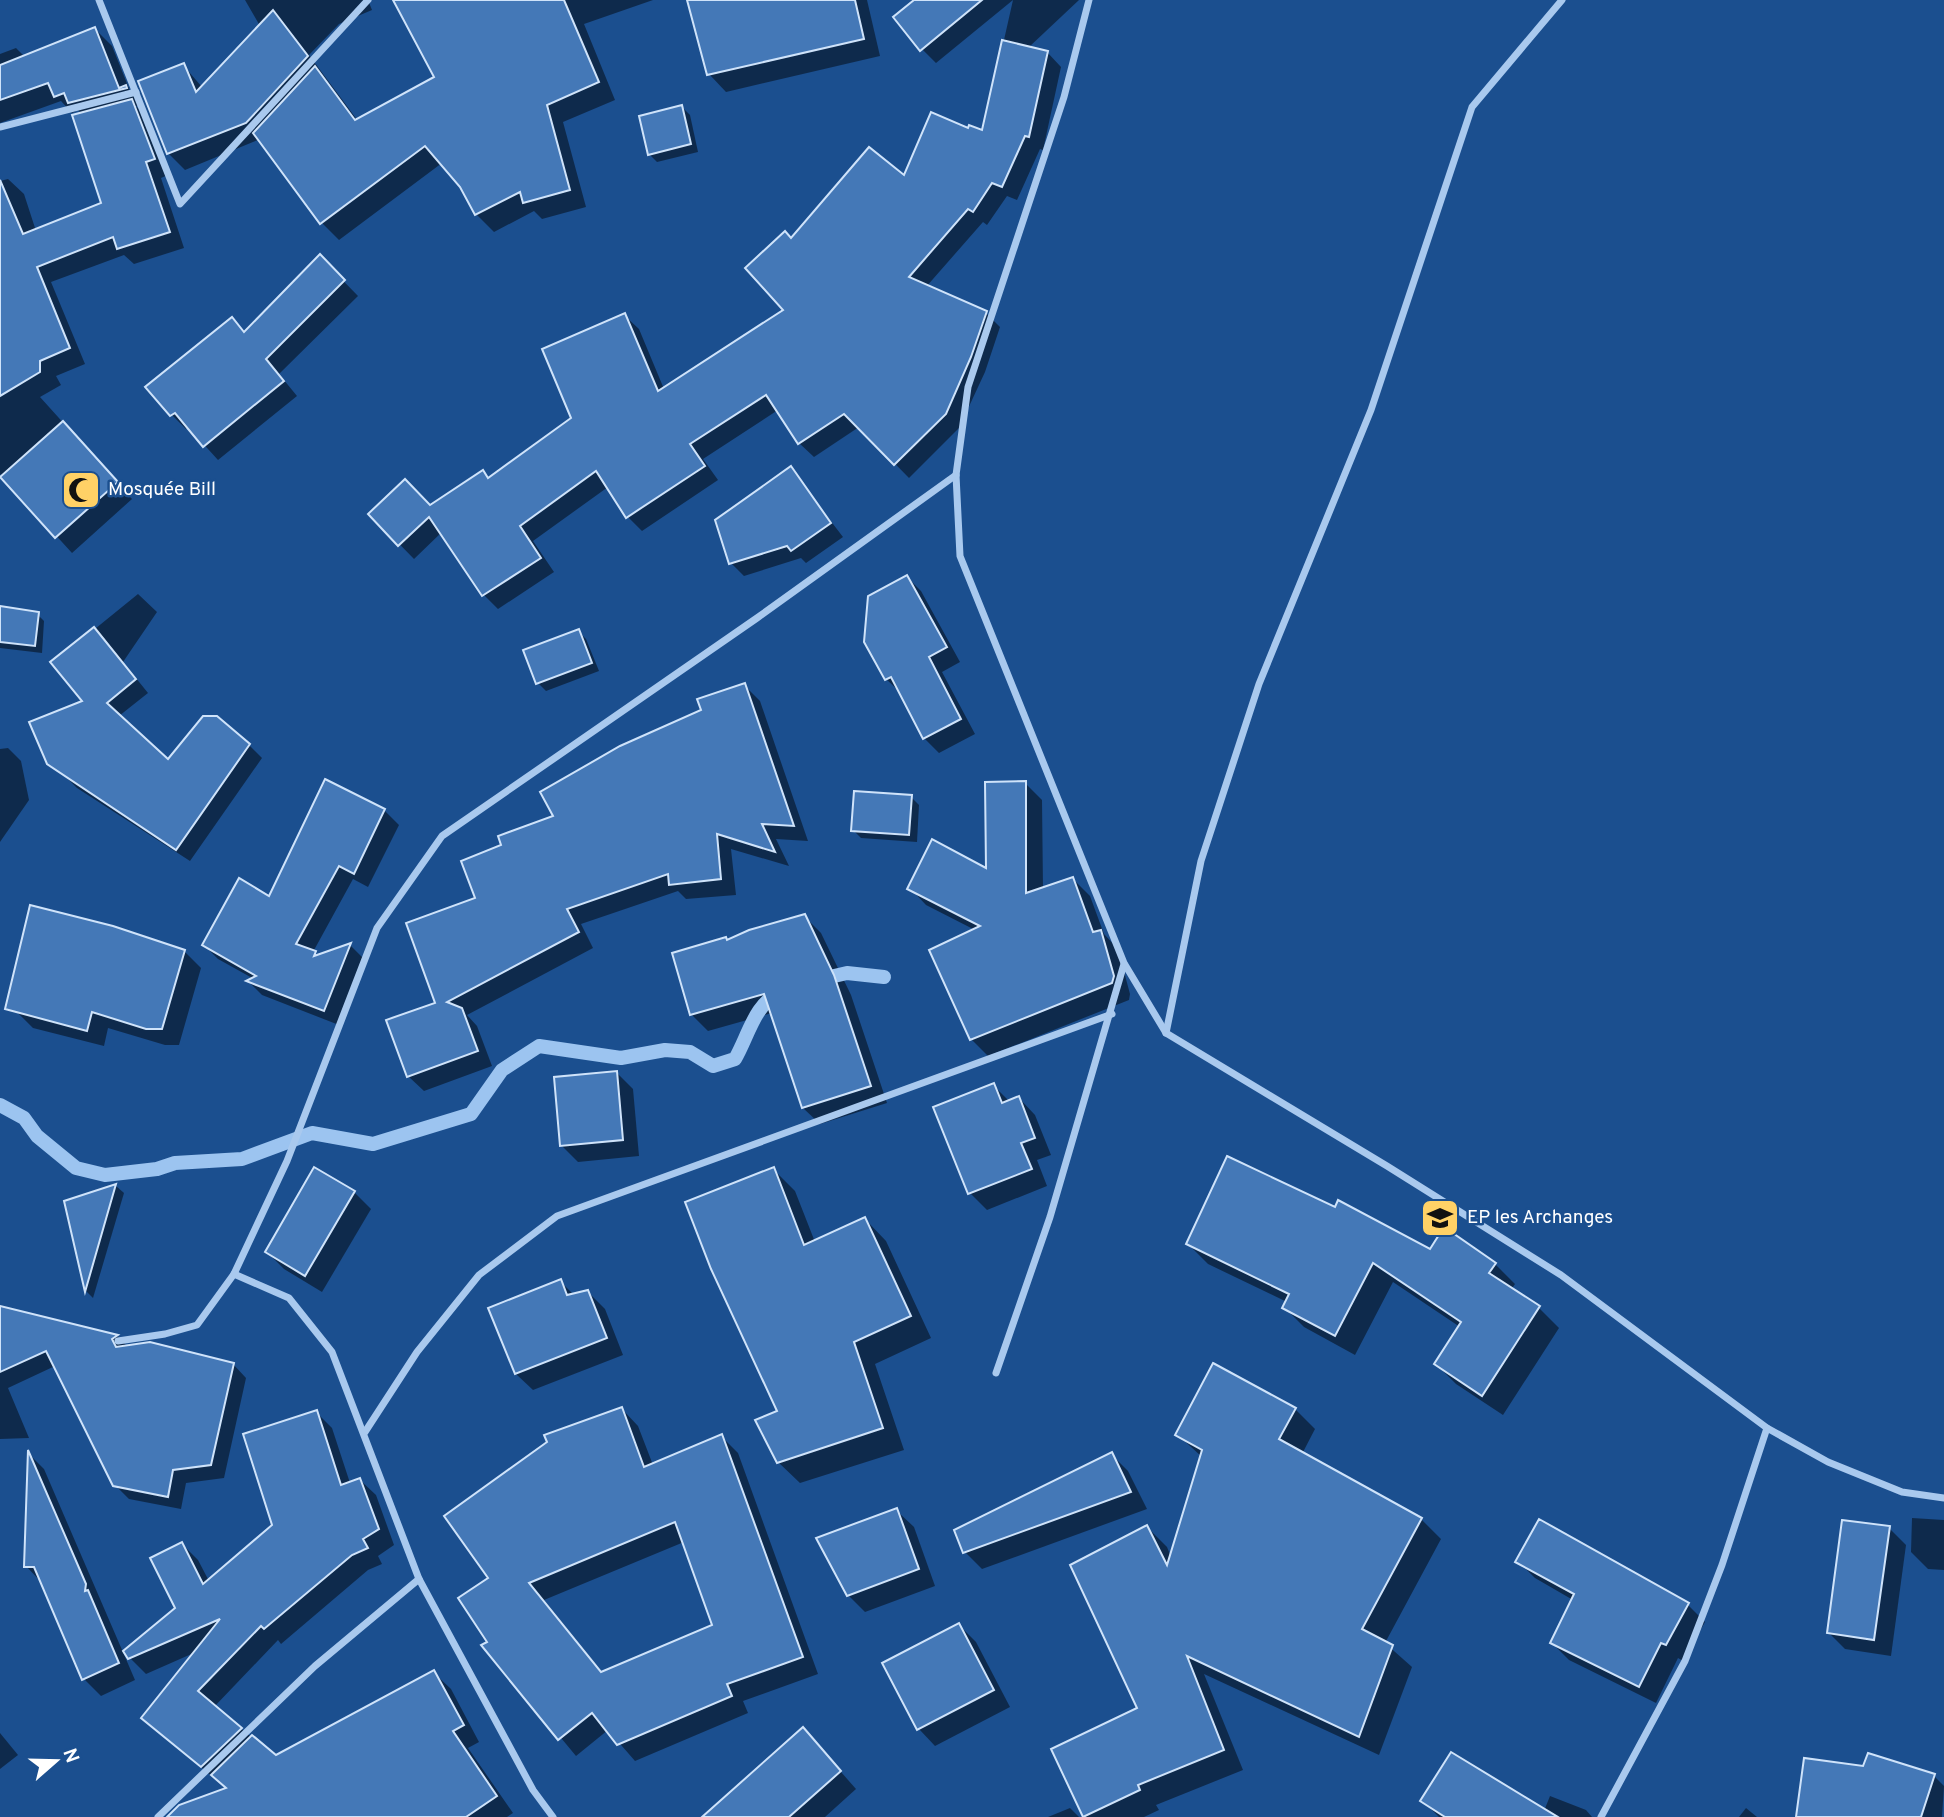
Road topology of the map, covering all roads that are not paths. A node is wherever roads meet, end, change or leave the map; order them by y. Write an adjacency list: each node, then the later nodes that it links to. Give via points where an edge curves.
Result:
1 (99, 0): 5 (street)
2 (368, 0): 5 (street, via 180,204)
3 (1089, 0): 7 (street, via 1064,97 968,387)
4 (1562, 0): 10 (street, via 1472,107 1371,410 1247,722 1201,860)
5 (136, 92): 6 (street)
6 (0, 127)
7 (956, 475): 8 (street, via 960,556); 11 (street, via 442,836 377,928 287,1161)
8 (1124, 963): 9 (street); 10 (street)
9 (1112, 1014): 13 (street); 15 (street, via 557,1216 480,1275 417,1352)
10 (1166, 1034): 14 (street, via 1561,1275)
11 (234, 1274): 12 (street, via 197,1325); 15 (street, via 289,1298 332,1352)
12 (118, 1341)
13 (996, 1373)
14 (1767, 1428): 16 (street, via 1828,1462 1902,1492); 20 (street, via 1685,1661)
15 (365, 1432): 17 (street)
16 (1944, 1498)
17 (419, 1579): 18 (street, via 315,1666); 19 (street, via 533,1790)
18 (158, 1817)
19 (553, 1817)
20 (1601, 1817)

